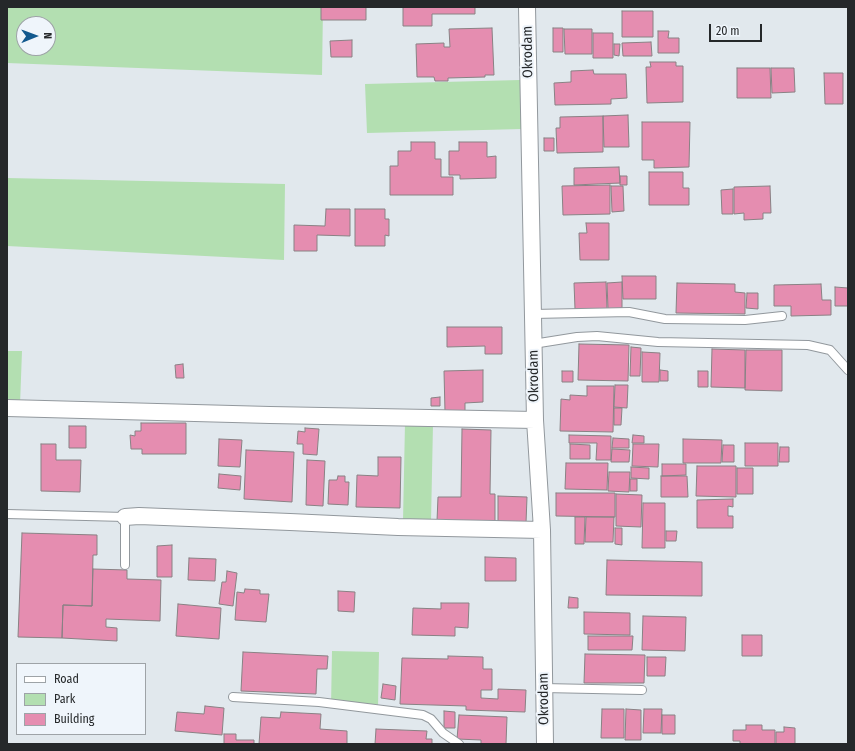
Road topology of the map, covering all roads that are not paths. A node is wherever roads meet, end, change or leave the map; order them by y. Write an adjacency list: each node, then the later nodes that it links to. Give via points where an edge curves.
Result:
1 (528, 7): 2 (street, Okrodam)
2 (533, 314): 3 (lane, via 629,312 665,319 745,320); 4 (street, Okrodam)
3 (782, 316)
4 (533, 344): 5 (lane, via 597,336 658,342 808,345 830,350); 7 (street, Okrodam)
5 (848, 370)
6 (7, 408): 7 (street)
7 (535, 420): 10 (street, Okrodam)
8 (7, 514): 9 (lane)
9 (125, 517): 10 (street, via 398,528); 11 (lane)
10 (542, 530): 12 (street, Okrodam)
11 (125, 565)
12 (544, 688): 13 (lane); 16 (street, Okrodam)
13 (642, 690)
14 (233, 697): 15 (lane, via 319,702 423,715)
15 (459, 744)
16 (545, 744)

